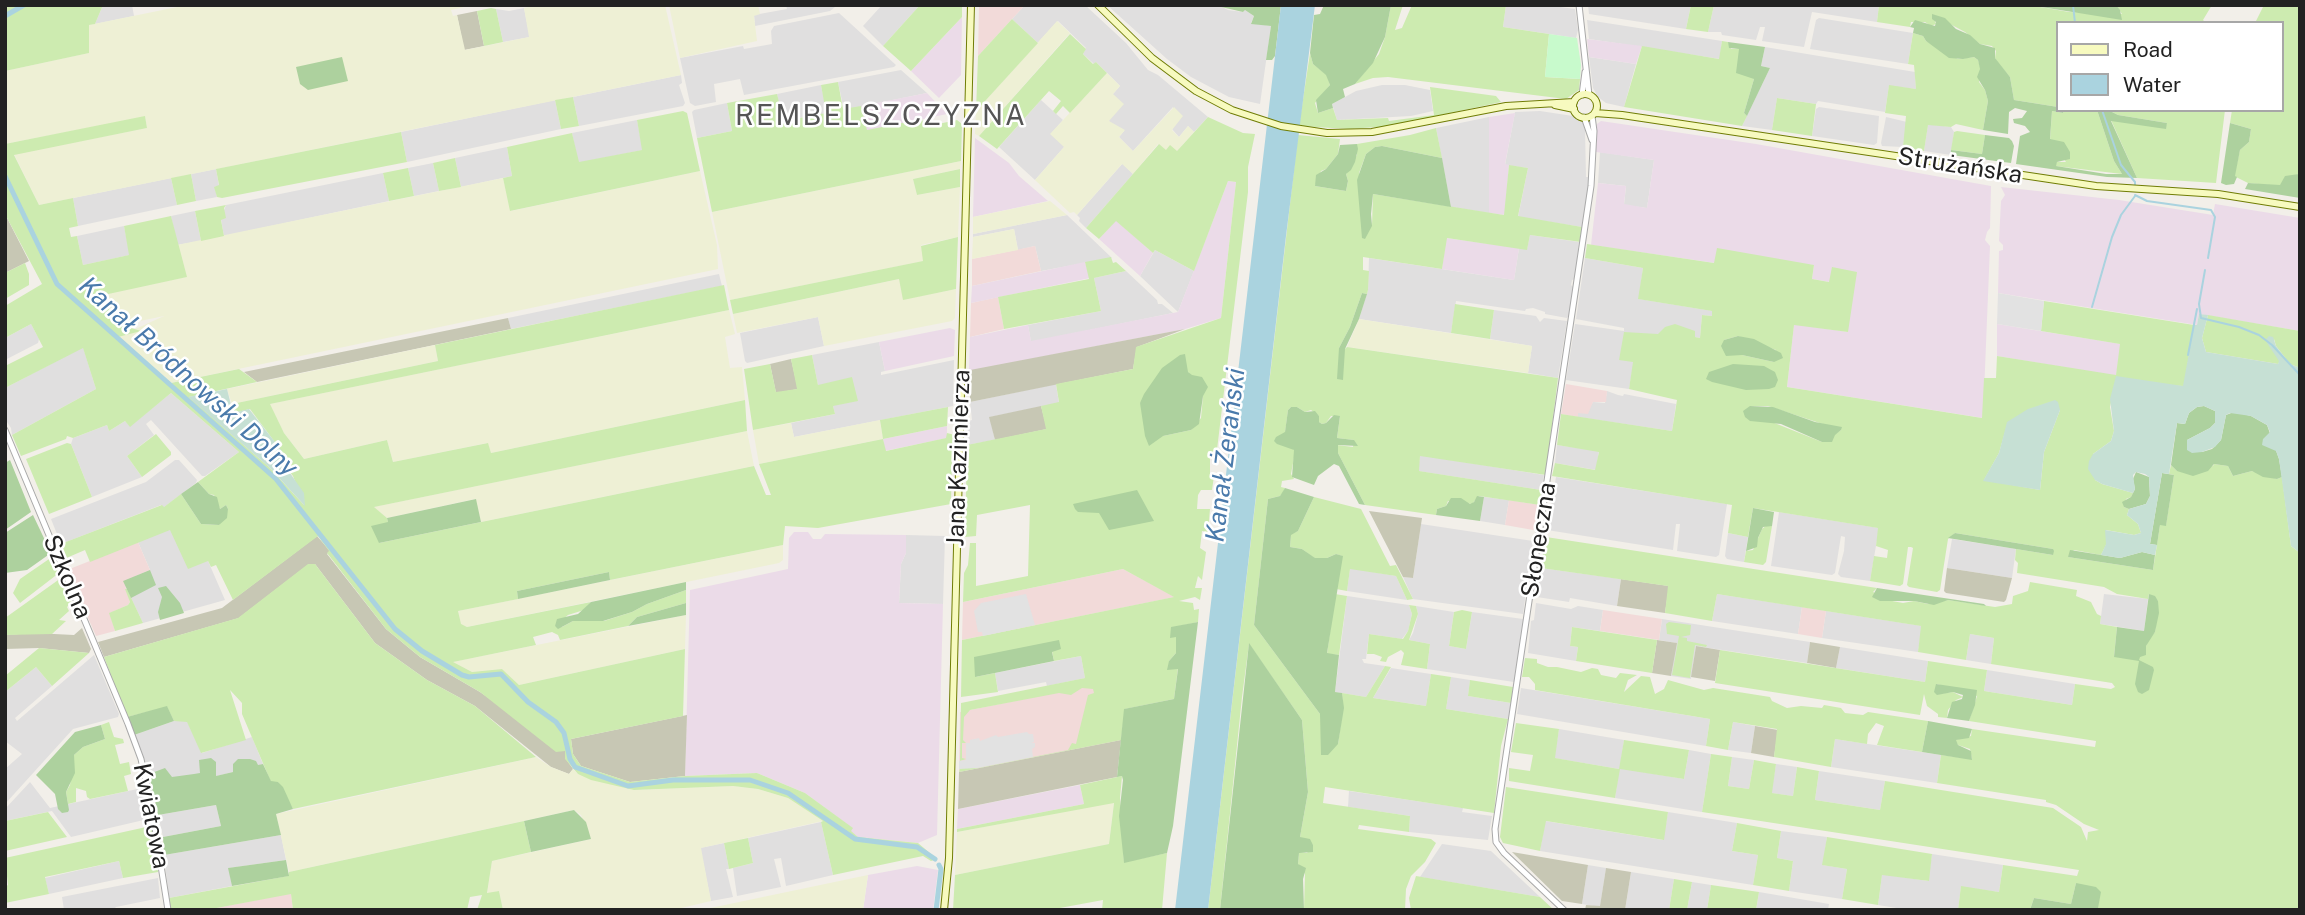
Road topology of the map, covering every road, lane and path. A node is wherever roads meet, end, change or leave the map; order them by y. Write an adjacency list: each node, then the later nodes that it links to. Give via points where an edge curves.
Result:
1 (971, 5): 13 (main road, Jana Kazimierza)
2 (1098, 5): 6 (main road, via 1178,80 1212,101 1254,119 1308,131 1372,132 1496,108)
3 (1579, 5): 4 (street)
4 (1586, 95): 5 (main road); 6 (main road)
5 (1597, 105): 7 (main road); 8 (main road, Strużańska)
6 (1574, 106): 7 (main road, via 1578,115)
7 (1590, 115): 8 (main road, Strużańska); 14 (street, Słoneczna, via 1591,186 1495,829 1496,842 1504,853)
8 (1622, 115): 9 (main road, Strużańska, via 2096,186 2218,194)
9 (2300, 207)
10 (5, 430): 11 (street, Szkolna)
11 (128, 724): 12 (street, Kwiatowa, via 149,793)
12 (167, 910)
13 (944, 910)
14 (1564, 910)

